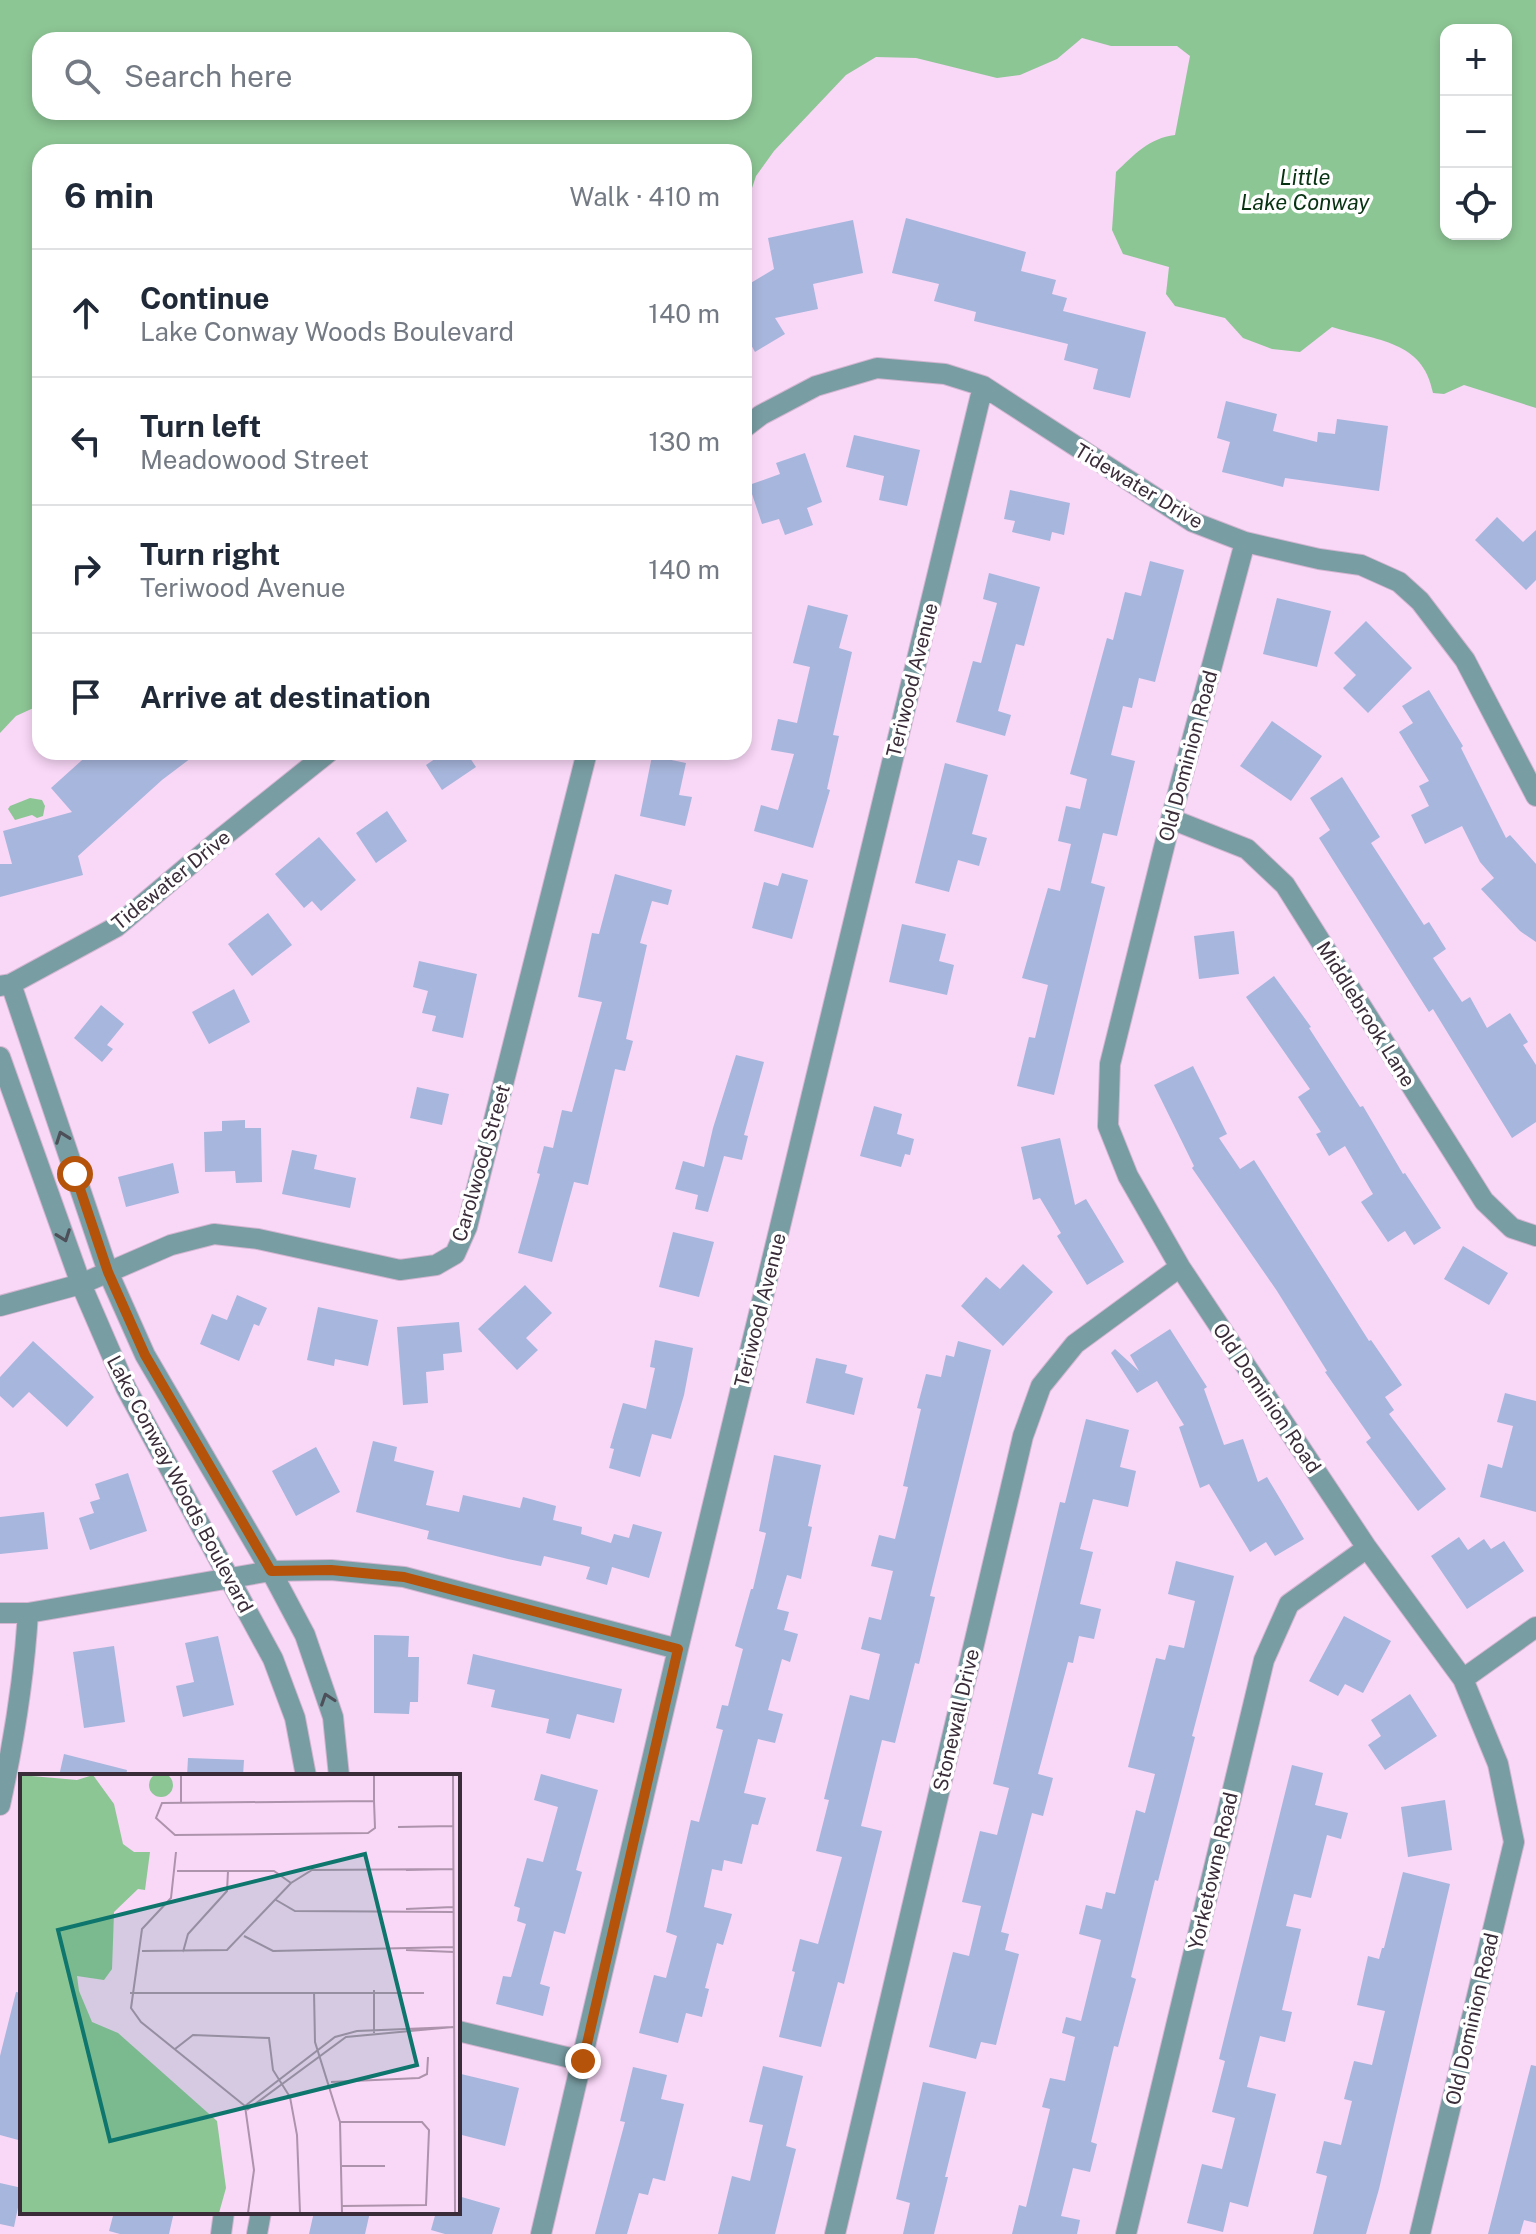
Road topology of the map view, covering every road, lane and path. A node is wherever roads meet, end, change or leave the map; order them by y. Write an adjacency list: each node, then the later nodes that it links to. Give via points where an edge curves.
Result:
1 (983, 386): 2 (street, Tidewater Drive, via 945,374 877,368 816,386); 3 (street, Tidewater Drive, via 1193,522); 21 (street, Teriwood Avenue)
2 (752, 422)
3 (1245, 542): 6 (street, Tidewater Drive, via 1361,565 1399,582 1465,660); 7 (street, Old Dominion Road)
4 (319, 760): 8 (street, Tidewater Drive, via 116,927)
5 (585, 760): 12 (street, Carolwood Street, via 467,1227 455,1254 436,1265 400,1270 214,1234 171,1245)
6 (1536, 796)
7 (1171, 819): 10 (street, Middlebrook Lane, via 1247,849 1285,885 1484,1201 1512,1228); 11 (street, Old Dominion Road, via 1110,1064 1108,1126 1128,1176)
8 (6, 985): 12 (street, Lake Conway Woods Boulevard, one-way to 8)
9 (0, 1057): 13 (street, Lake Conway Woods Boulevard, one-way to 13)
10 (1536, 1236)
11 (1180, 1267): 15 (street, Old Dominion Road); 33 (street, Stonewall Drive, via 1075,1344 1041,1386 1023,1436)
12 (108, 1272): 13 (street, Carolwood Street); 16 (street, Lake Conway Woods Boulevard, via 145,1355)
13 (81, 1284): 14 (street, Carolwood Street); 17 (street, Lake Conway Woods Boulevard, via 126,1388)
14 (0, 1306)
15 (1367, 1548): 22 (street, Old Dominion Road); 34 (street, Yorketowne Road, via 1289,1604 1264,1660)
16 (271, 1571): 17 (street); 21 (street, via 404,1577); 24 (street, Lake Conway Woods Boulevard, one-way to 16, via 333,1717 305,1635)
17 (231, 1578): 19 (street); 23 (street, Lake Conway Woods Boulevard, via 273,1659 295,1718)
18 (0, 1613): 19 (street)
19 (28, 1613): 25 (street, via 24,1671)
20 (1536, 1627): 22 (street)
21 (678, 1649): 27 (street, Teriwood Avenue)
22 (1463, 1679): 35 (street, Old Dominion Road, via 1498,1764 1514,1842)
23 (306, 1774)
24 (339, 1774)
25 (0, 1805)
26 (460, 2031): 27 (street)
27 (583, 2061): 32 (street, Teriwood Avenue)
28 (224, 2214): 30 (street)
29 (261, 2214): 31 (street)
30 (221, 2234)
31 (257, 2234)
32 (541, 2234)
33 (835, 2234)
34 (1126, 2234)
35 (1420, 2234)

